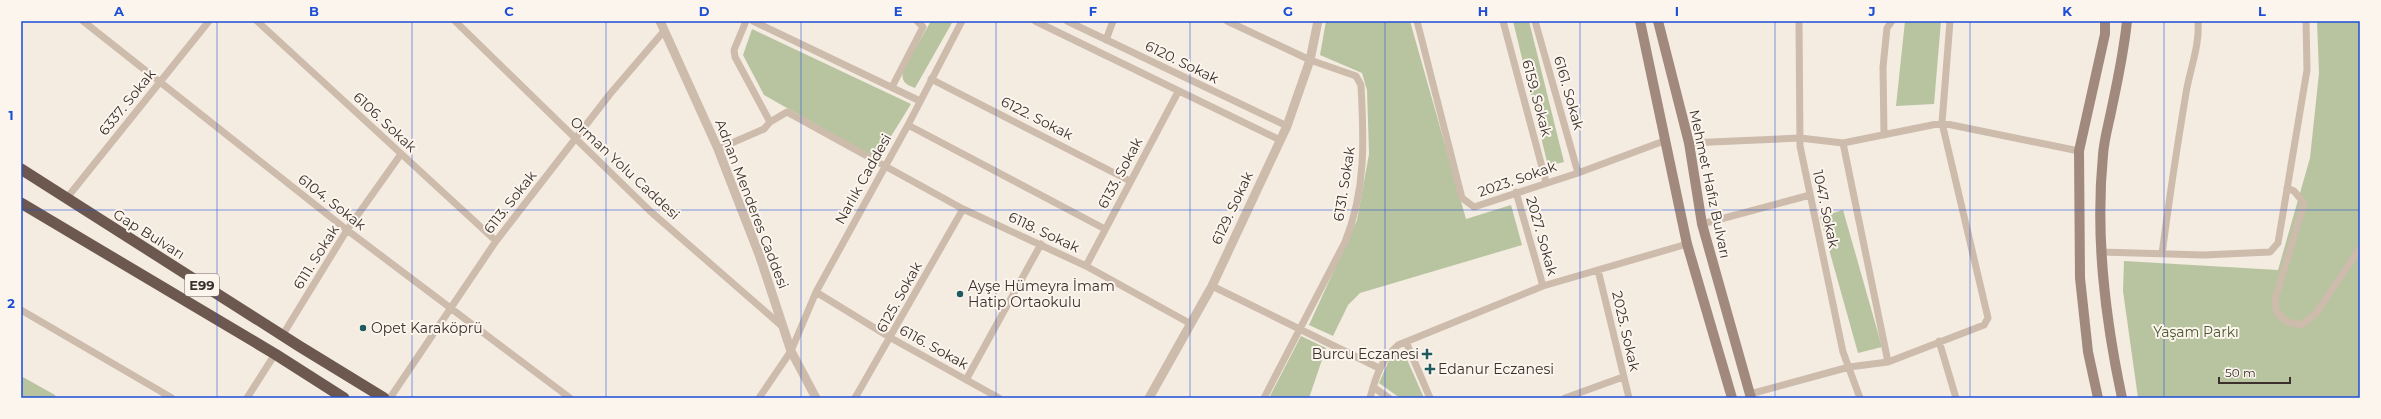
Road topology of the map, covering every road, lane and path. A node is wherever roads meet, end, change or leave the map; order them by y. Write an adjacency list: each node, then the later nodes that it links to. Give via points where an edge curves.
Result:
1 (83, 21): 31 (street, 6104. Sokak)
2 (209, 21): 31 (street, 6337. Sokak)
3 (256, 21): 48 (street, 6106. Sokak)
4 (455, 21): 41 (street, Orman Yolu Caddesi)
5 (660, 21): 27 (street, Adnan Menderes Caddesi)
6 (746, 21): 35 (street, via 734,50 735,57)
7 (753, 21): 32 (street)
8 (917, 21): 32 (street, via 923,27)
9 (962, 21): 30 (street, Narlık Caddesi)
10 (1035, 21): 33 (street)
11 (1067, 21): 28 (street, 6120. Sokak)
12 (1113, 21): 28 (street)
13 (1227, 21): 29 (street, 6131. Sokak)
14 (1318, 21): 29 (street, 6129. Sokak)
15 (1417, 21): 55 (street, 2023. Sokak, via 1462,198 1474,207)
16 (1503, 21): 53 (street, 6159. Sokak)
17 (1535, 21): 51 (street, 6161. Sokak)
18 (1640, 21): 43 (main road)
19 (1658, 21): 44 (main road, Mehmet Hafız Bulvarı)
20 (1799, 21): 40 (street, 1047. Sokak)
21 (1892, 21): 39 (street, via 1886,28)
22 (1950, 21): 36 (street)
23 (2105, 21): 47 (main road, via 2105,34)
24 (2127, 21): 67 (main road, via 2123,57 2103,154)
25 (2198, 21): 68 (street, via 2199,34 2173,168)
26 (2306, 21): 54 (street, via 2307,70)
27 (664, 31): 41 (street, 6113. Sokak); 46 (street, Adnan Menderes Caddesi)
28 (1106, 40): 38 (street, 6120. Sokak)
29 (1310, 60): 38 (street, 6129. Sokak); 78 (street, 6131. Sokak, via 1356,76 1361,85 1364,151 1354,219)
30 (931, 79): 34 (street, Narlık Caddesi); 52 (street, 6122. Sokak)
31 (160, 83): 57 (street, 6337. Sokak); 62 (street, 6104. Sokak)
32 (892, 87): 34 (street)
33 (1178, 92): 42 (street); 52 (street, 6133. Sokak)
34 (920, 101): 37 (street, Narlık Caddesi)
35 (770, 122): 46 (street, via 764,129); 49 (street, 6118. Sokak, via 787,112)
36 (1942, 123): 39 (street); 47 (street); 81 (street, via 1988,318 1984,325)
37 (908, 125): 49 (street, Narlık Caddesi); 61 (street)
38 (1287, 126): 42 (street, 6129. Sokak)
39 (1884, 135): 45 (street)
40 (1800, 138): 44 (street); 45 (street); 56 (street, 1047. Sokak)
41 (576, 139): 63 (street, 6113. Sokak); 77 (street, Orman Yolu Caddesi, via 650,211)
42 (1280, 140): 71 (street, 6129. Sokak)
43 (1664, 140): 51 (street, 2023. Sokak); 65 (main road)
44 (1689, 143): 60 (main road, Mehmet Hafız Bulvarı)
45 (1843, 143): 85 (street)
46 (718, 150): 77 (street, Adnan Menderes Caddesi, via 760,257)
47 (2079, 151): 112 (main road, via 2080,278 2088,352)
48 (401, 154): 62 (street, 6111. Sokak); 63 (street, 6106. Sokak)
49 (885, 167): 59 (street, 6118. Sokak); 73 (street, Narlık Caddesi)
50 (21, 169): 57 (highway, Gap Bulvarı / E99)
51 (1578, 173): 53 (street, 2023. Sokak)
52 (1130, 181): 61 (street, 6133. Sokak)
53 (1546, 182): 55 (street, 2023. Sokak)
54 (2287, 188): 66 (street, via 2294,191 2304,203 2275,300 2277,313 2287,322 2302,325 2316,313); 68 (street, via 2278,243 2270,252)
55 (1516, 192): 72 (street, 2027. Sokak)
56 (1810, 195): 60 (street); 86 (street, 1047. Sokak)
57 (66, 199): 79 (highway, Gap Bulvarı / E99)
58 (21, 203): 84 (highway, E99)
59 (963, 208): 64 (street, 6118. Sokak); 80 (street, 6125. Sokak)
60 (1702, 224): 91 (main road, Mehmet Hafız Bulvarı)
61 (1105, 229): 69 (street, 6133. Sokak)
62 (347, 230): 74 (street, 6104. Sokak); 79 (street, 6111. Sokak)
63 (496, 241): 74 (street, 6113. Sokak)
64 (1041, 244): 69 (street, 6118. Sokak); 89 (street)
65 (1687, 244): 70 (street); 109 (main road)
66 (2360, 248)
67 (2100, 252): 68 (street); 113 (main road, via 2106,312)
68 (2162, 254)
69 (1086, 266): 76 (street, 6118. Sokak)
70 (1598, 270): 72 (street); 88 (street, 2025. Sokak)
71 (1212, 286): 76 (street, 6129. Sokak); 78 (street)
72 (1543, 286): 82 (street)
73 (816, 292): 80 (street, 6116. Sokak); 83 (street, Narlık Caddesi)
74 (449, 308): 96 (street, 6113. Sokak); 97 (street, 6104. Sokak)
75 (21, 310): 92 (street)
76 (1191, 324): 102 (street, 6129. Sokak)
77 (784, 328): 83 (street, Adnan Menderes Caddesi)
78 (1300, 330): 87 (street); 103 (street, 6131. Sokak)
79 (282, 336): 95 (highway, Gap Bulvarı / E99)
80 (891, 338): 89 (street, 6116. Sokak); 100 (street, 6125. Sokak)
81 (1939, 341): 85 (street); 111 (street)
82 (1406, 342): 87 (street, via 1387,355); 106 (street)
83 (791, 351): 98 (street, Narlık Caddesi); 99 (street, Adnan Menderes Caddesi)
84 (275, 354): 93 (street); 94 (highway, E99)
85 (1888, 362): 86 (street)
86 (1849, 367): 91 (street); 110 (street, 1047. Sokak)
87 (1379, 368): 90 (street)
88 (1623, 377): 107 (street); 108 (street, 2025. Sokak)
89 (966, 380): 101 (street, 6116. Sokak)
90 (1373, 387): 104 (street); 105 (street)
91 (1750, 396)
92 (172, 398)
93 (246, 398)
94 (344, 398)
95 (384, 398)
96 (390, 398)
97 (570, 398)
98 (759, 398)
99 (816, 398)
100 (855, 398)
101 (999, 398)
102 (1149, 398)
103 (1264, 398)
104 (1370, 398)
105 (1389, 398)
106 (1430, 398)
107 (1565, 398)
108 (1629, 398)
109 (1732, 398)
110 (1860, 398)
111 (1956, 398)
112 (2098, 398)
113 (2122, 398)

